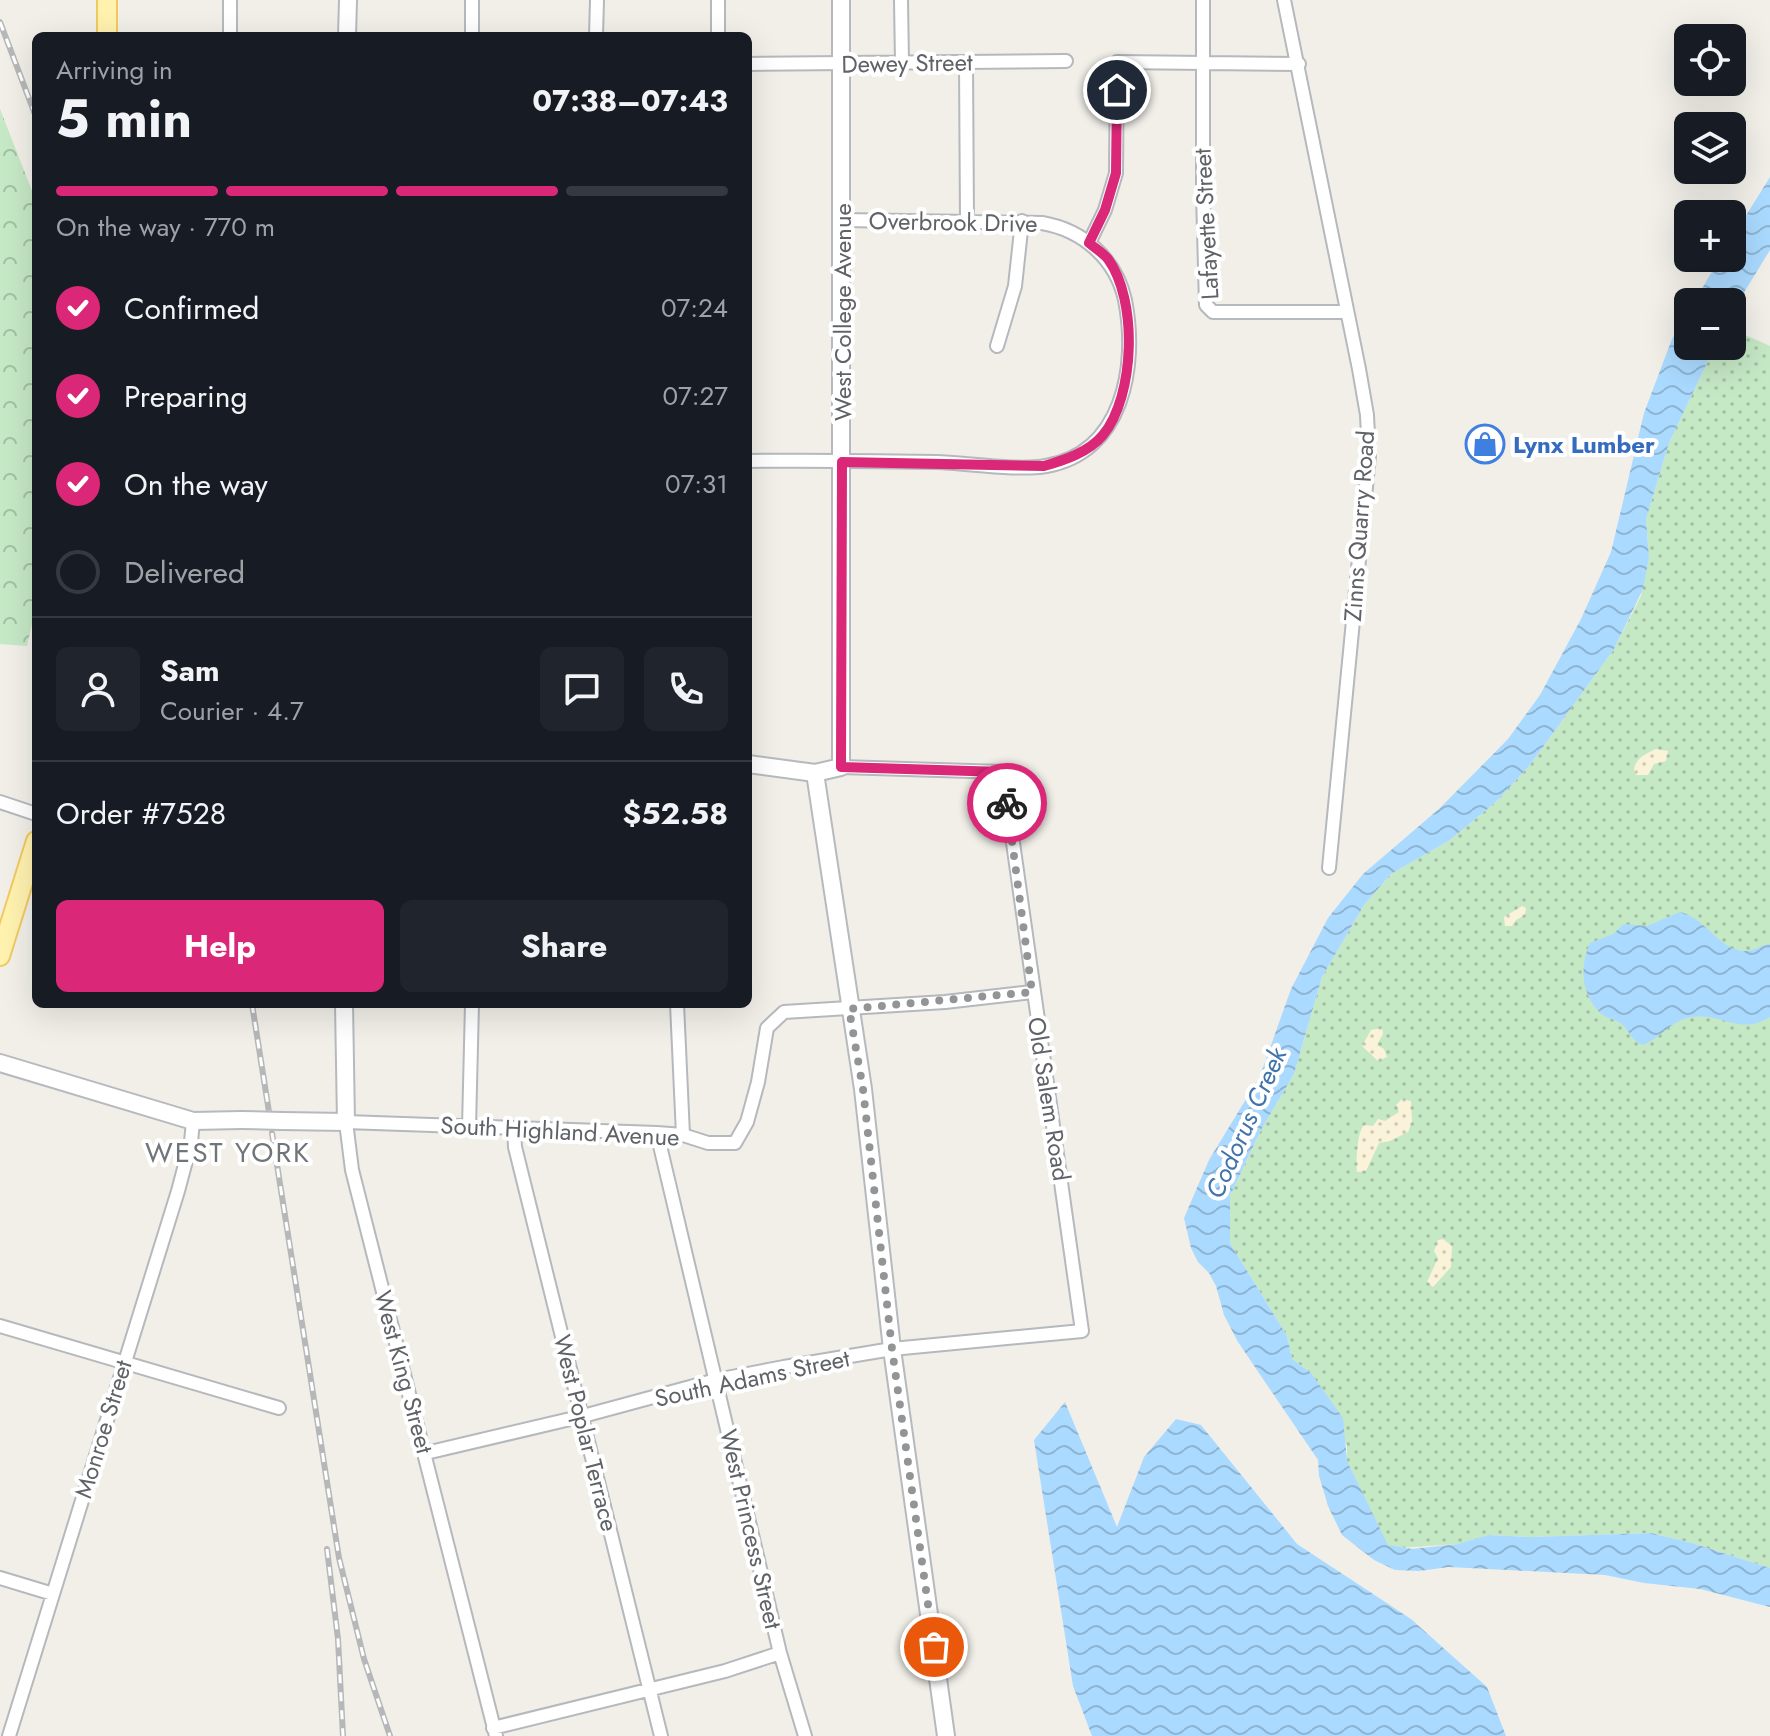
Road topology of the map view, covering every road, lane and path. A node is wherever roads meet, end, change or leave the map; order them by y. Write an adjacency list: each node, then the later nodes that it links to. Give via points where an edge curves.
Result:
1 (107, 0): 11 (main road)
2 (230, 0): 12 (street)
3 (348, 0): 13 (street)
4 (472, 0): 14 (street)
5 (597, 0): 15 (street)
6 (718, 0): 16 (street)
7 (841, 0): 21 (street, West College Avenue)
8 (901, 0): 18 (street)
9 (1203, 0): 22 (street, Lafayette Street)
10 (1284, 0): 23 (street, Zinns Quarry Road)
11 (107, 32)
12 (230, 32)
13 (347, 32)
14 (472, 32)
15 (596, 32)
16 (718, 32)
17 (1066, 61): 19 (street, Dewey Street)
18 (902, 63): 19 (street, Dewey Street); 21 (street, Dewey Street)
19 (966, 63): 25 (street)
20 (752, 64): 21 (street, Dewey Street)
21 (841, 64): 24 (street, West College Avenue)
22 (1203, 64): 23 (street); 27 (street, via 1117,62 1116,173); 28 (street, Lafayette Street, via 1206,305 1213,312)
23 (1299, 64): 28 (street, Zinns Quarry Road)
24 (842, 220): 25 (street, Overbrook Drive); 31 (street, West College Avenue)
25 (967, 221): 26 (street, Overbrook Drive)
26 (1022, 221): 27 (street, Overbrook Drive, via 1061,226); 29 (street, via 1015,286)
27 (1089, 243): 31 (street, Overbrook Drive, via 1107,258 1127,312 1124,393 1103,436 1067,460 1044,466)
28 (1346, 312): 38 (street, Zinns Quarry Road, via 1367,415 1369,456)
29 (997, 346)
30 (752, 461): 31 (street)
31 (842, 462): 33 (street, West College Avenue)
32 (752, 765): 34 (street)
33 (841, 767): 34 (street); 40 (street, Old Salem Road, via 1003,772)
34 (815, 773): 44 (street)
35 (0, 802): 36 (street)
36 (32, 813)
37 (32, 854): 39 (main road)
38 (1329, 868)
39 (0, 956)
40 (1032, 992): 44 (street, South Highland Avenue); 53 (street, Old Salem Road)
41 (344, 1008): 47 (street, West King Street)
42 (472, 1008): 48 (street)
43 (677, 1008): 51 (street)
44 (849, 1009): 51 (street, South Highland Avenue, via 784,1012 767,1028 755,1095 735,1143 708,1143); 54 (street)
45 (0, 1063): 46 (street, South Highland Avenue)
46 (193, 1121): 47 (street, South Highland Avenue, bridge); 55 (street, Monroe Street, via 178,1191)
47 (346, 1122): 48 (street, South Highland Avenue); 59 (street, West King Street, via 352,1170)
48 (469, 1127): 49 (street, South Highland Avenue)
49 (514, 1129): 50 (street, South Highland Avenue); 58 (street, West Poplar Terrace)
50 (657, 1133): 51 (street, South Highland Avenue); 56 (street, West Princess Street)
51 (683, 1135)
52 (0, 1326): 55 (street)
53 (1082, 1331): 54 (street, South Adams Street)
54 (892, 1349): 56 (street, South Adams Street); 68 (street)
55 (123, 1361): 57 (street); 61 (street, Monroe Street)
56 (716, 1380): 58 (street, South Adams Street); 62 (street, West Princess Street)
57 (279, 1408)
58 (583, 1416): 59 (street, South Adams Street); 63 (street, West Poplar Terrace)
59 (426, 1453): 64 (street, West King Street)
60 (0, 1578): 61 (street)
61 (53, 1594): 65 (street, Monroe Street)
62 (780, 1653): 63 (street); 67 (street, West Princess Street)
63 (649, 1690): 64 (street); 66 (street, West Poplar Terrace)
64 (495, 1732)
65 (9, 1736)
66 (661, 1736)
67 (805, 1736)
68 (946, 1736)

